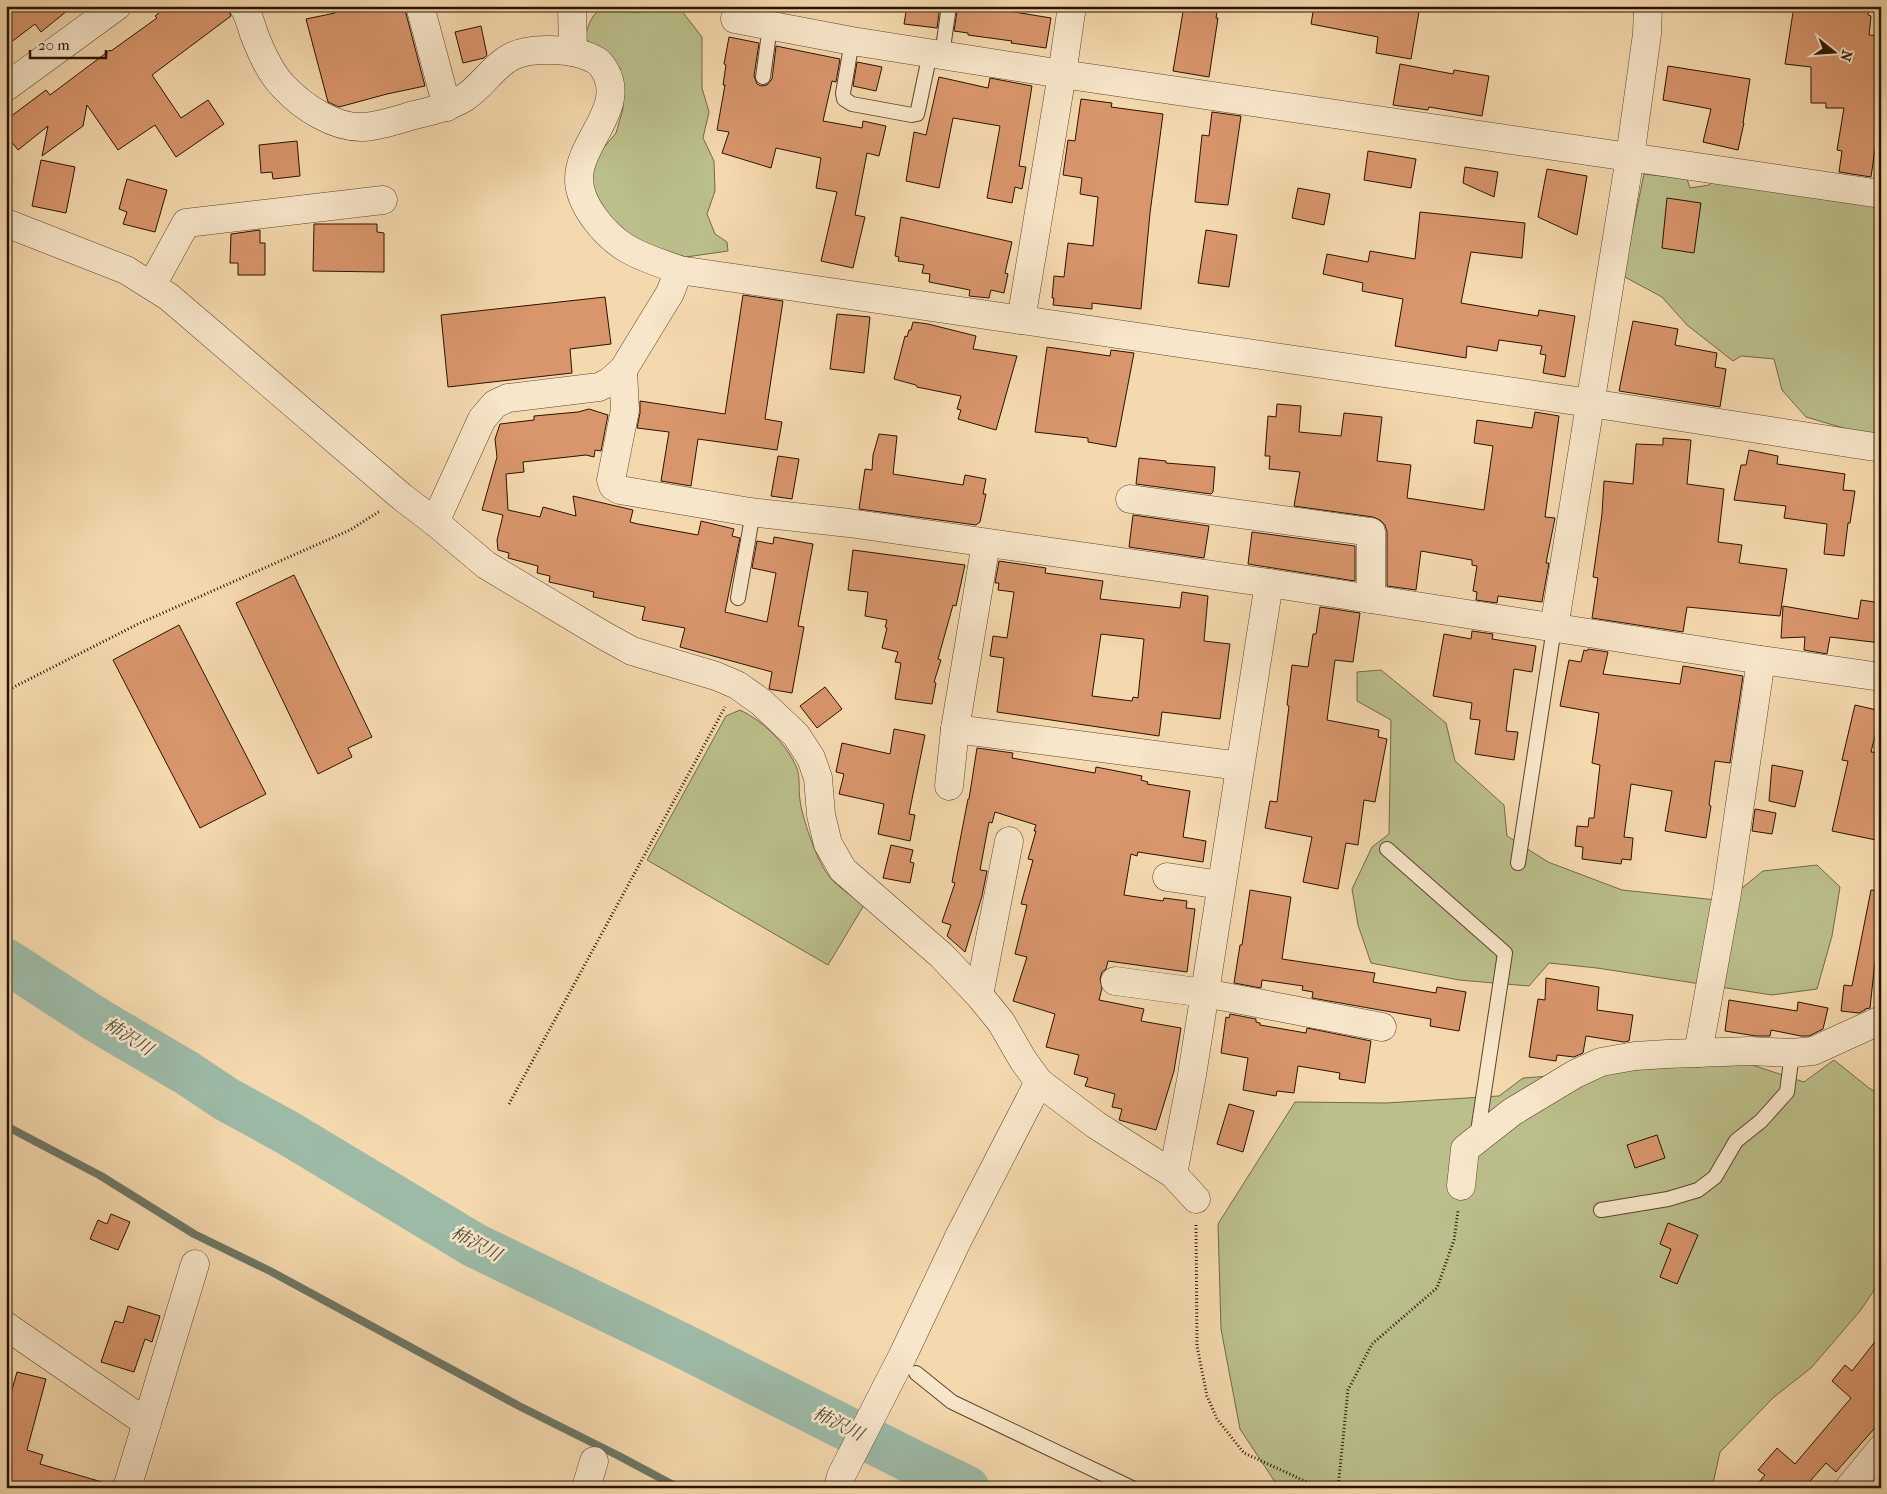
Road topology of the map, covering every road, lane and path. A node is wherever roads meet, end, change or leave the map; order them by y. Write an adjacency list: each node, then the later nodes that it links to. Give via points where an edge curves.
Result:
1 (117, 6): 15 (street)
2 (420, 6): 16 (street)
3 (572, 6): 11 (street)
4 (949, 6): 12 (lane)
5 (1072, 6): 13 (street)
6 (1648, 6): 17 (street)
7 (251, 8): 16 (street, via 255,36 268,65 283,86 301,102 338,124 377,125)
8 (735, 19): 9 (street)
9 (770, 26): 10 (street); 14 (lane)
10 (852, 41): 12 (street); 12 (lane, via 844,99 852,104 912,115 918,110)
11 (573, 52): 16 (street, via 546,50 516,55 465,97); 21 (street, via 599,62 611,88 610,103 584,155 579,178 583,200 599,224 626,248)
12 (936, 54): 13 (street)
13 (1062, 74): 17 (street); 23 (street)
14 (763, 77)
15 (6, 87)
16 (447, 107)
17 (1630, 157): 18 (street); 25 (street)
18 (1881, 194)
19 (383, 200): 22 (street, via 186,222)
20 (6, 223): 22 (street, via 126,270)
21 (679, 270): 23 (street); 24 (street, via 670,293)
22 (152, 285): 27 (street)
23 (1021, 320): 25 (street)
24 (623, 370): 29 (street, via 625,410 611,480 613,486 620,490); 30 (street, via 599,386 508,398 495,404 482,419)
25 (1590, 403): 26 (street); 35 (street)
26 (1881, 448)
27 (402, 497): 30 (street); 39 (path, via 350,530 138,624)
28 (1130, 499): 34 (street, via 1371,532)
29 (753, 512): 31 (street); 33 (lane)
30 (435, 522): 38 (street, via 486,565 632,651)
31 (986, 543): 32 (street); 40 (street)
32 (1269, 584): 34 (street); 41 (street)
33 (738, 598)
34 (1371, 599): 35 (street)
35 (1554, 628): 36 (street); 45 (lane)
36 (1761, 660): 37 (street); 53 (street, via 1727,893)
37 (1881, 677)
38 (737, 685): 50 (street, via 761,702 796,735 811,758 818,778 821,815 828,844 843,870 941,956); 56 (path)
39 (6, 691)
40 (955, 729): 41 (street); 42 (street)
41 (1240, 766): 47 (street)
42 (949, 786)
43 (1009, 841): 50 (street)
44 (1387, 849): 57 (lane, via 1505,953)
45 (1518, 863)
46 (1167, 877): 47 (street)
47 (1221, 885): 49 (street)
48 (1115, 981): 49 (street)
49 (1204, 993): 52 (street); 58 (street)
50 (978, 995): 55 (street, via 1001,1022)
51 (1881, 1020): 54 (street, via 1813,1050)
52 (1382, 1027)
53 (1698, 1053): 54 (street); 57 (street, via 1635,1056 1601,1062 1512,1112)
54 (1792, 1053): 61 (lane, via 1787,1092 1760,1122 1736,1141 1715,1177 1698,1190 1683,1195)
55 (1039, 1082): 58 (street, via 1096,1125); 64 (street, via 958,1239)
56 (509, 1104)
57 (1477, 1139): 59 (street, via 1465,1149)
58 (1173, 1174): 60 (street)
59 (1461, 1186): 73 (path, via 1454,1240 1437,1288 1372,1344 1348,1390)
60 (1196, 1199): 72 (path, via 1197,1346 1206,1396 1217,1419 1244,1453)
61 (1601, 1210)
62 (195, 1264): 65 (street)
63 (6, 1326): 65 (street)
64 (909, 1364): 68 (street); 71 (lane, via 952,1402)
65 (147, 1422): 69 (street)
66 (1881, 1449): 74 (street)
67 (594, 1461): 70 (street)
68 (839, 1482)
69 (127, 1488)
70 (586, 1488)
71 (1132, 1488)
72 (1320, 1488)
73 (1338, 1488)
74 (1849, 1488)

